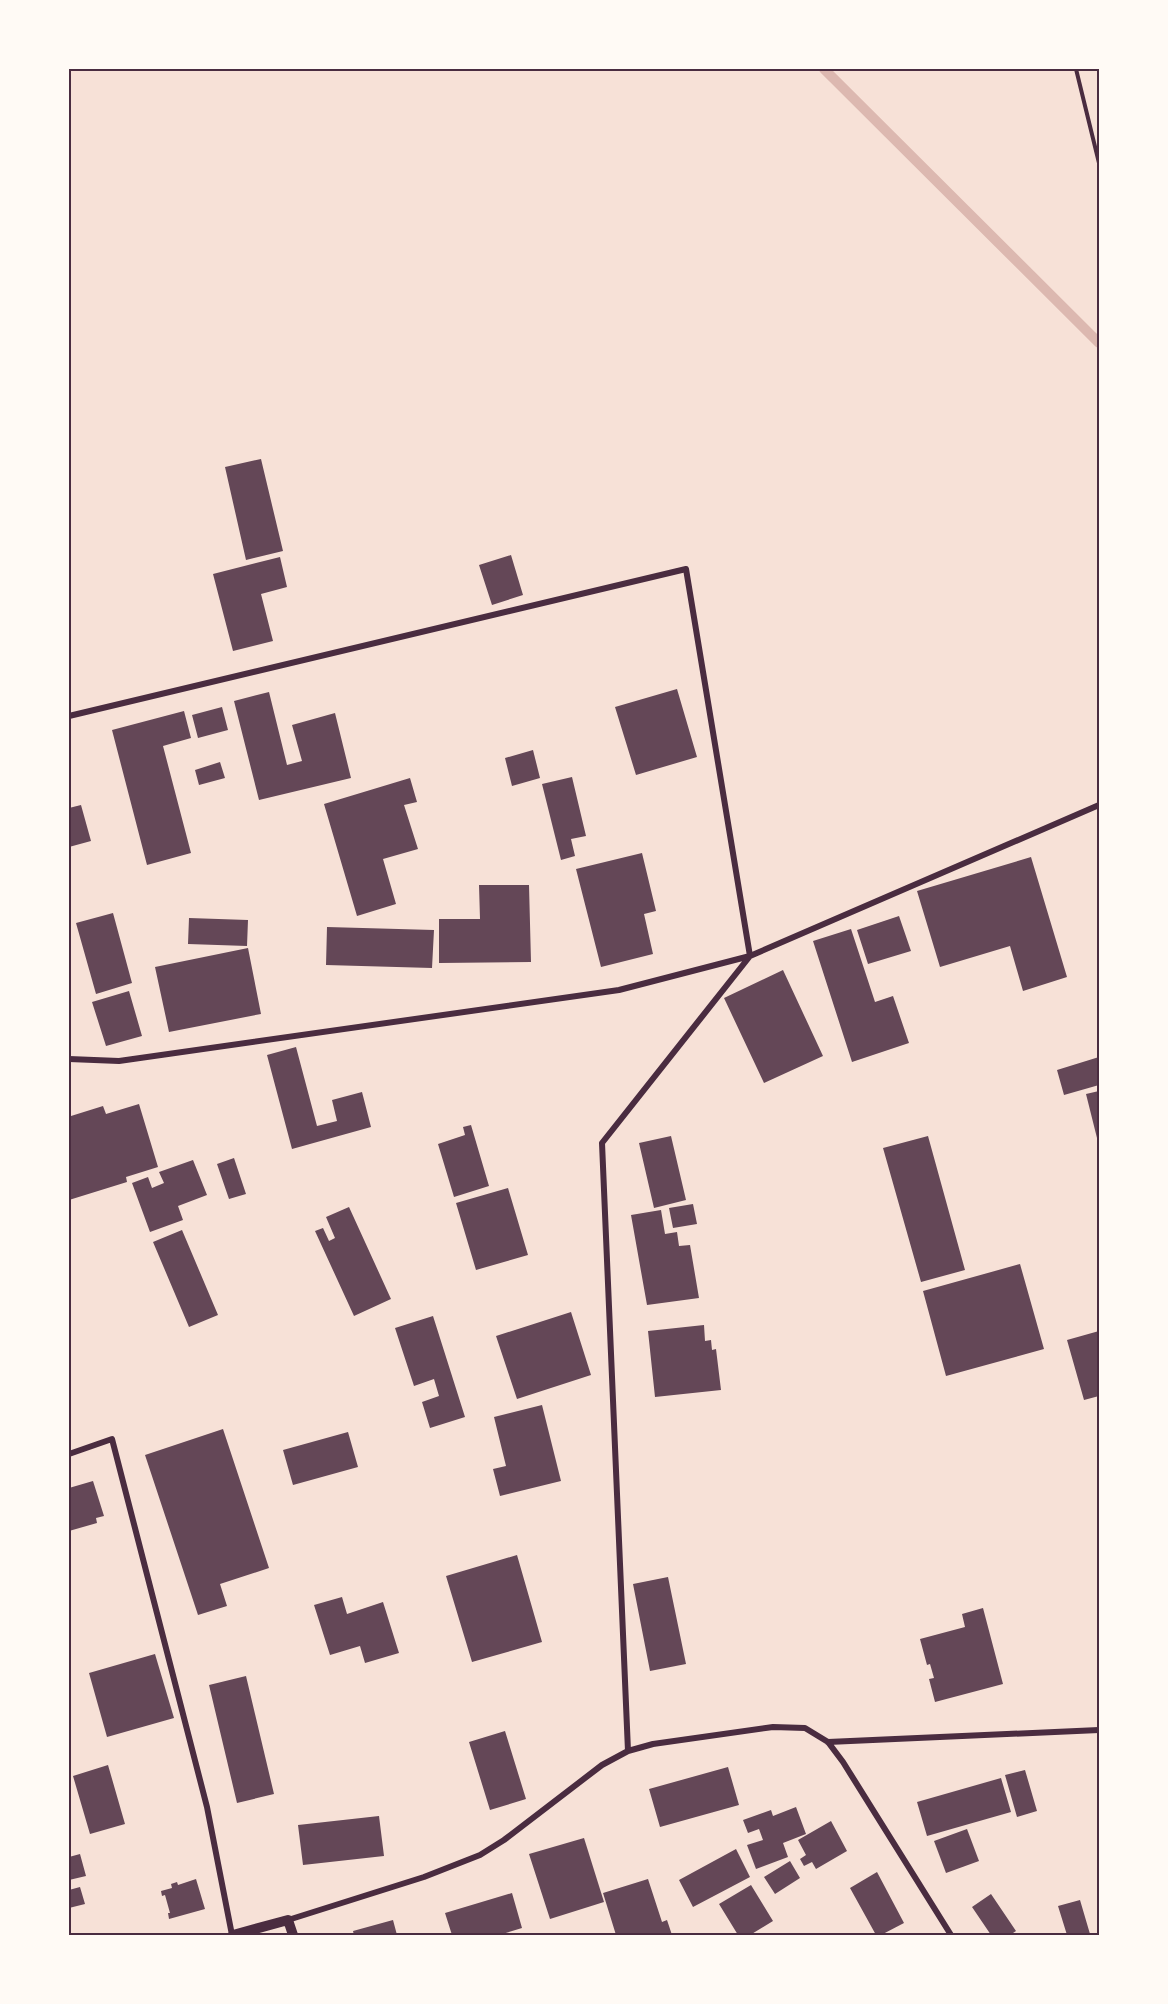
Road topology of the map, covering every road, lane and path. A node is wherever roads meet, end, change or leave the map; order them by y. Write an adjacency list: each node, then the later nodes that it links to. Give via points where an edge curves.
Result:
1 (1076, 69): 2 (path)
2 (1099, 163)
3 (69, 716): 5 (street, via 686,569)
4 (1099, 806): 5 (street)
5 (750, 956): 6 (street, via 619,990 119,1061); 10 (street, via 602,1143)
6 (69, 1059)
7 (69, 1454): 12 (street, via 112,1439 207,1807)
8 (1099, 1730): 9 (street)
9 (828, 1742): 10 (street, via 806,1728 773,1727); 14 (street)
10 (628, 1751): 11 (street, via 602,1765 480,1855)
11 (288, 1920): 12 (street); 13 (street)
12 (232, 1935)
13 (293, 1935)
14 (951, 1935)

